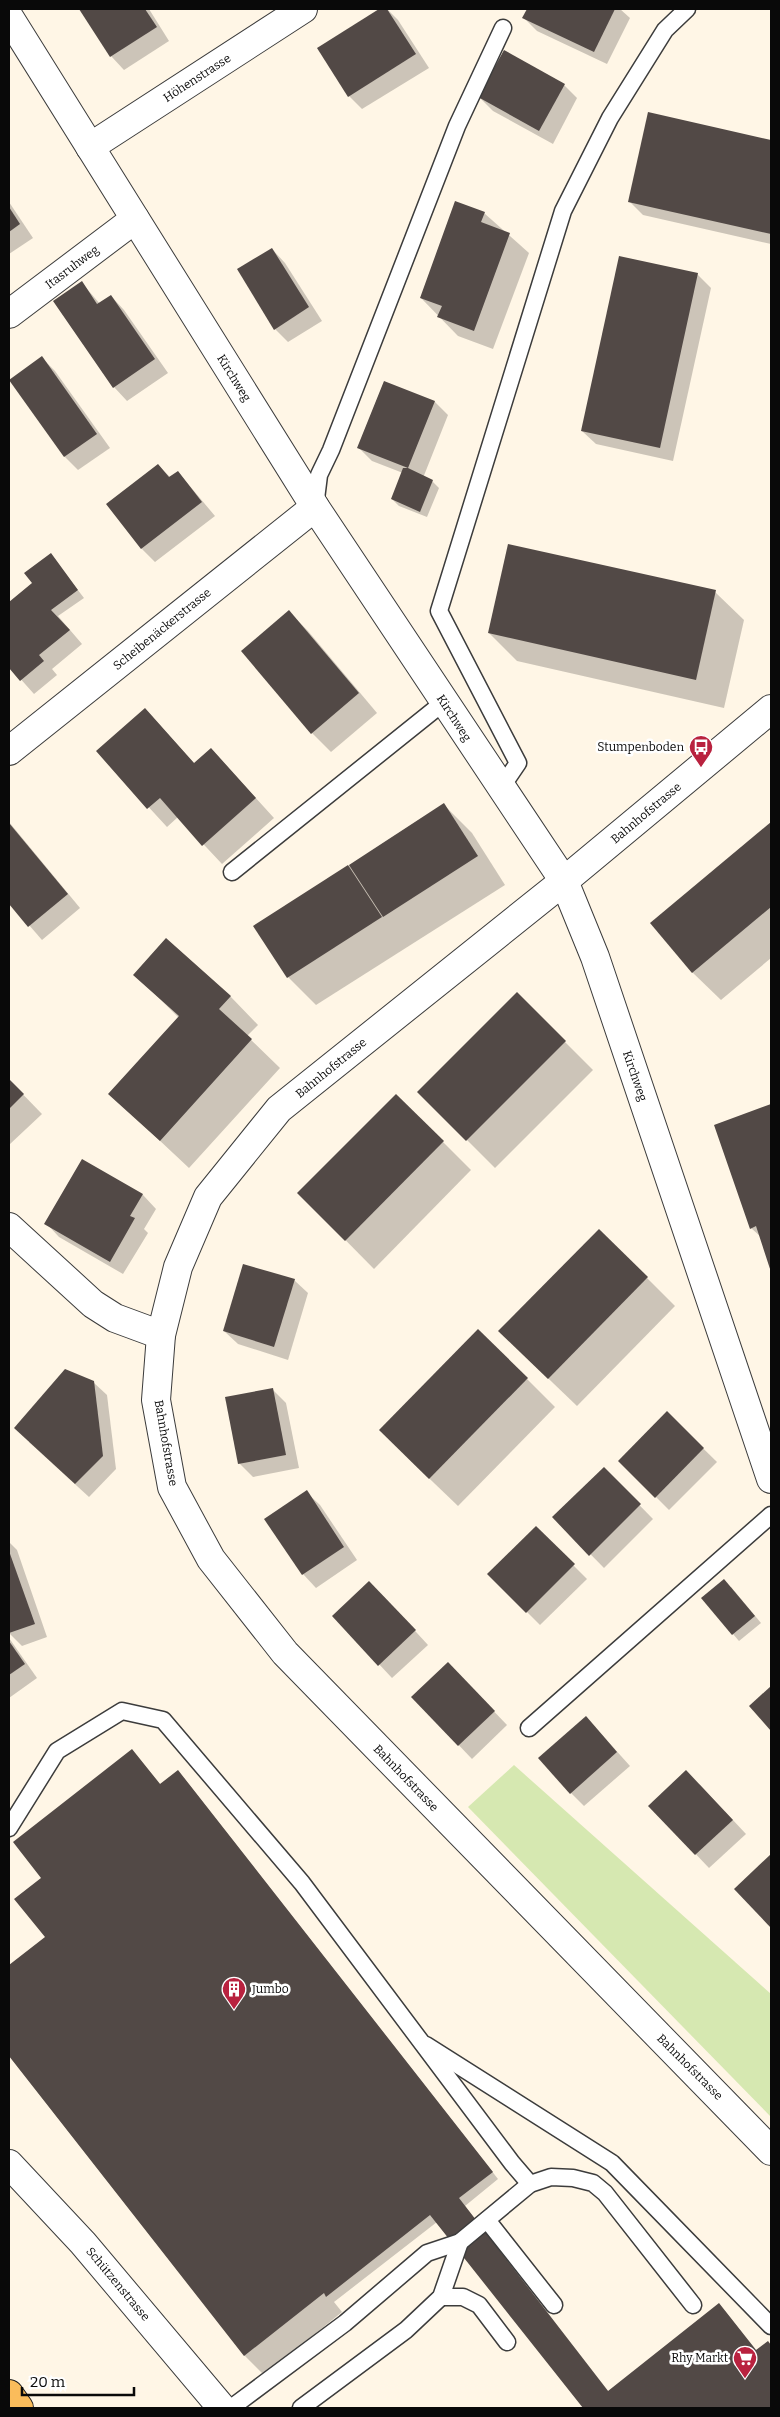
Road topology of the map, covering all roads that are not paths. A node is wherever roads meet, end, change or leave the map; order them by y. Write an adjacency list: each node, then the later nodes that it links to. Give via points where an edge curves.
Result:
1 (303, 9): 5 (street, Höhenstrasse)
2 (687, 9): 12 (lane, via 665,30 610,118 563,211 439,611 518,763)
3 (9, 17): 5 (street, Kirchweg)
4 (503, 28): 8 (lane, via 457,126 319,475)
5 (90, 147): 6 (street, Kirchweg)
6 (135, 220): 7 (street, Itasruhweg); 8 (street, Kirchweg)
7 (9, 314)
8 (315, 507): 9 (street, Kirchweg); 11 (street, Scheibenäckerstrasse)
9 (444, 702): 12 (street, Kirchweg); 13 (lane)
10 (771, 709): 14 (street, Bahnhofstrasse)
11 (9, 751)
12 (501, 788): 14 (street, Kirchweg)
13 (232, 872)
14 (564, 880): 16 (street, Bahnhofstrasse, via 279,1109 208,1197 178,1267); 17 (street, Kirchweg, via 595,958)
15 (9, 1227): 16 (street, via 93,1304 115,1318)
16 (161, 1335): 22 (street, Bahnhofstrasse, via 156,1400 172,1487 211,1559 285,1654)
17 (771, 1479)
18 (771, 1515): 19 (lane)
19 (529, 1728)
20 (9, 1828): 21 (lane, via 57,1751 122,1711 163,1720 302,1883)
21 (418, 2039): 24 (lane); 30 (lane, via 612,2163)
22 (771, 2152)
23 (9, 2164): 34 (street, Schützenstrasse, via 82,2243)
24 (530, 2184): 25 (lane); 29 (lane, via 551,2177 593,2183 605,2193)
25 (487, 2220): 26 (lane); 28 (lane)
26 (460, 2242): 27 (lane); 35 (lane, via 427,2254 345,2323)
27 (441, 2297): 31 (lane, via 463,2297 479,2305); 36 (lane, via 406,2330)
28 (554, 2305)
29 (693, 2305)
30 (771, 2326)
31 (508, 2342)
32 (9, 2394): 33 (main road)
33 (18, 2408)
34 (222, 2408)
35 (231, 2408)
36 (301, 2408)

